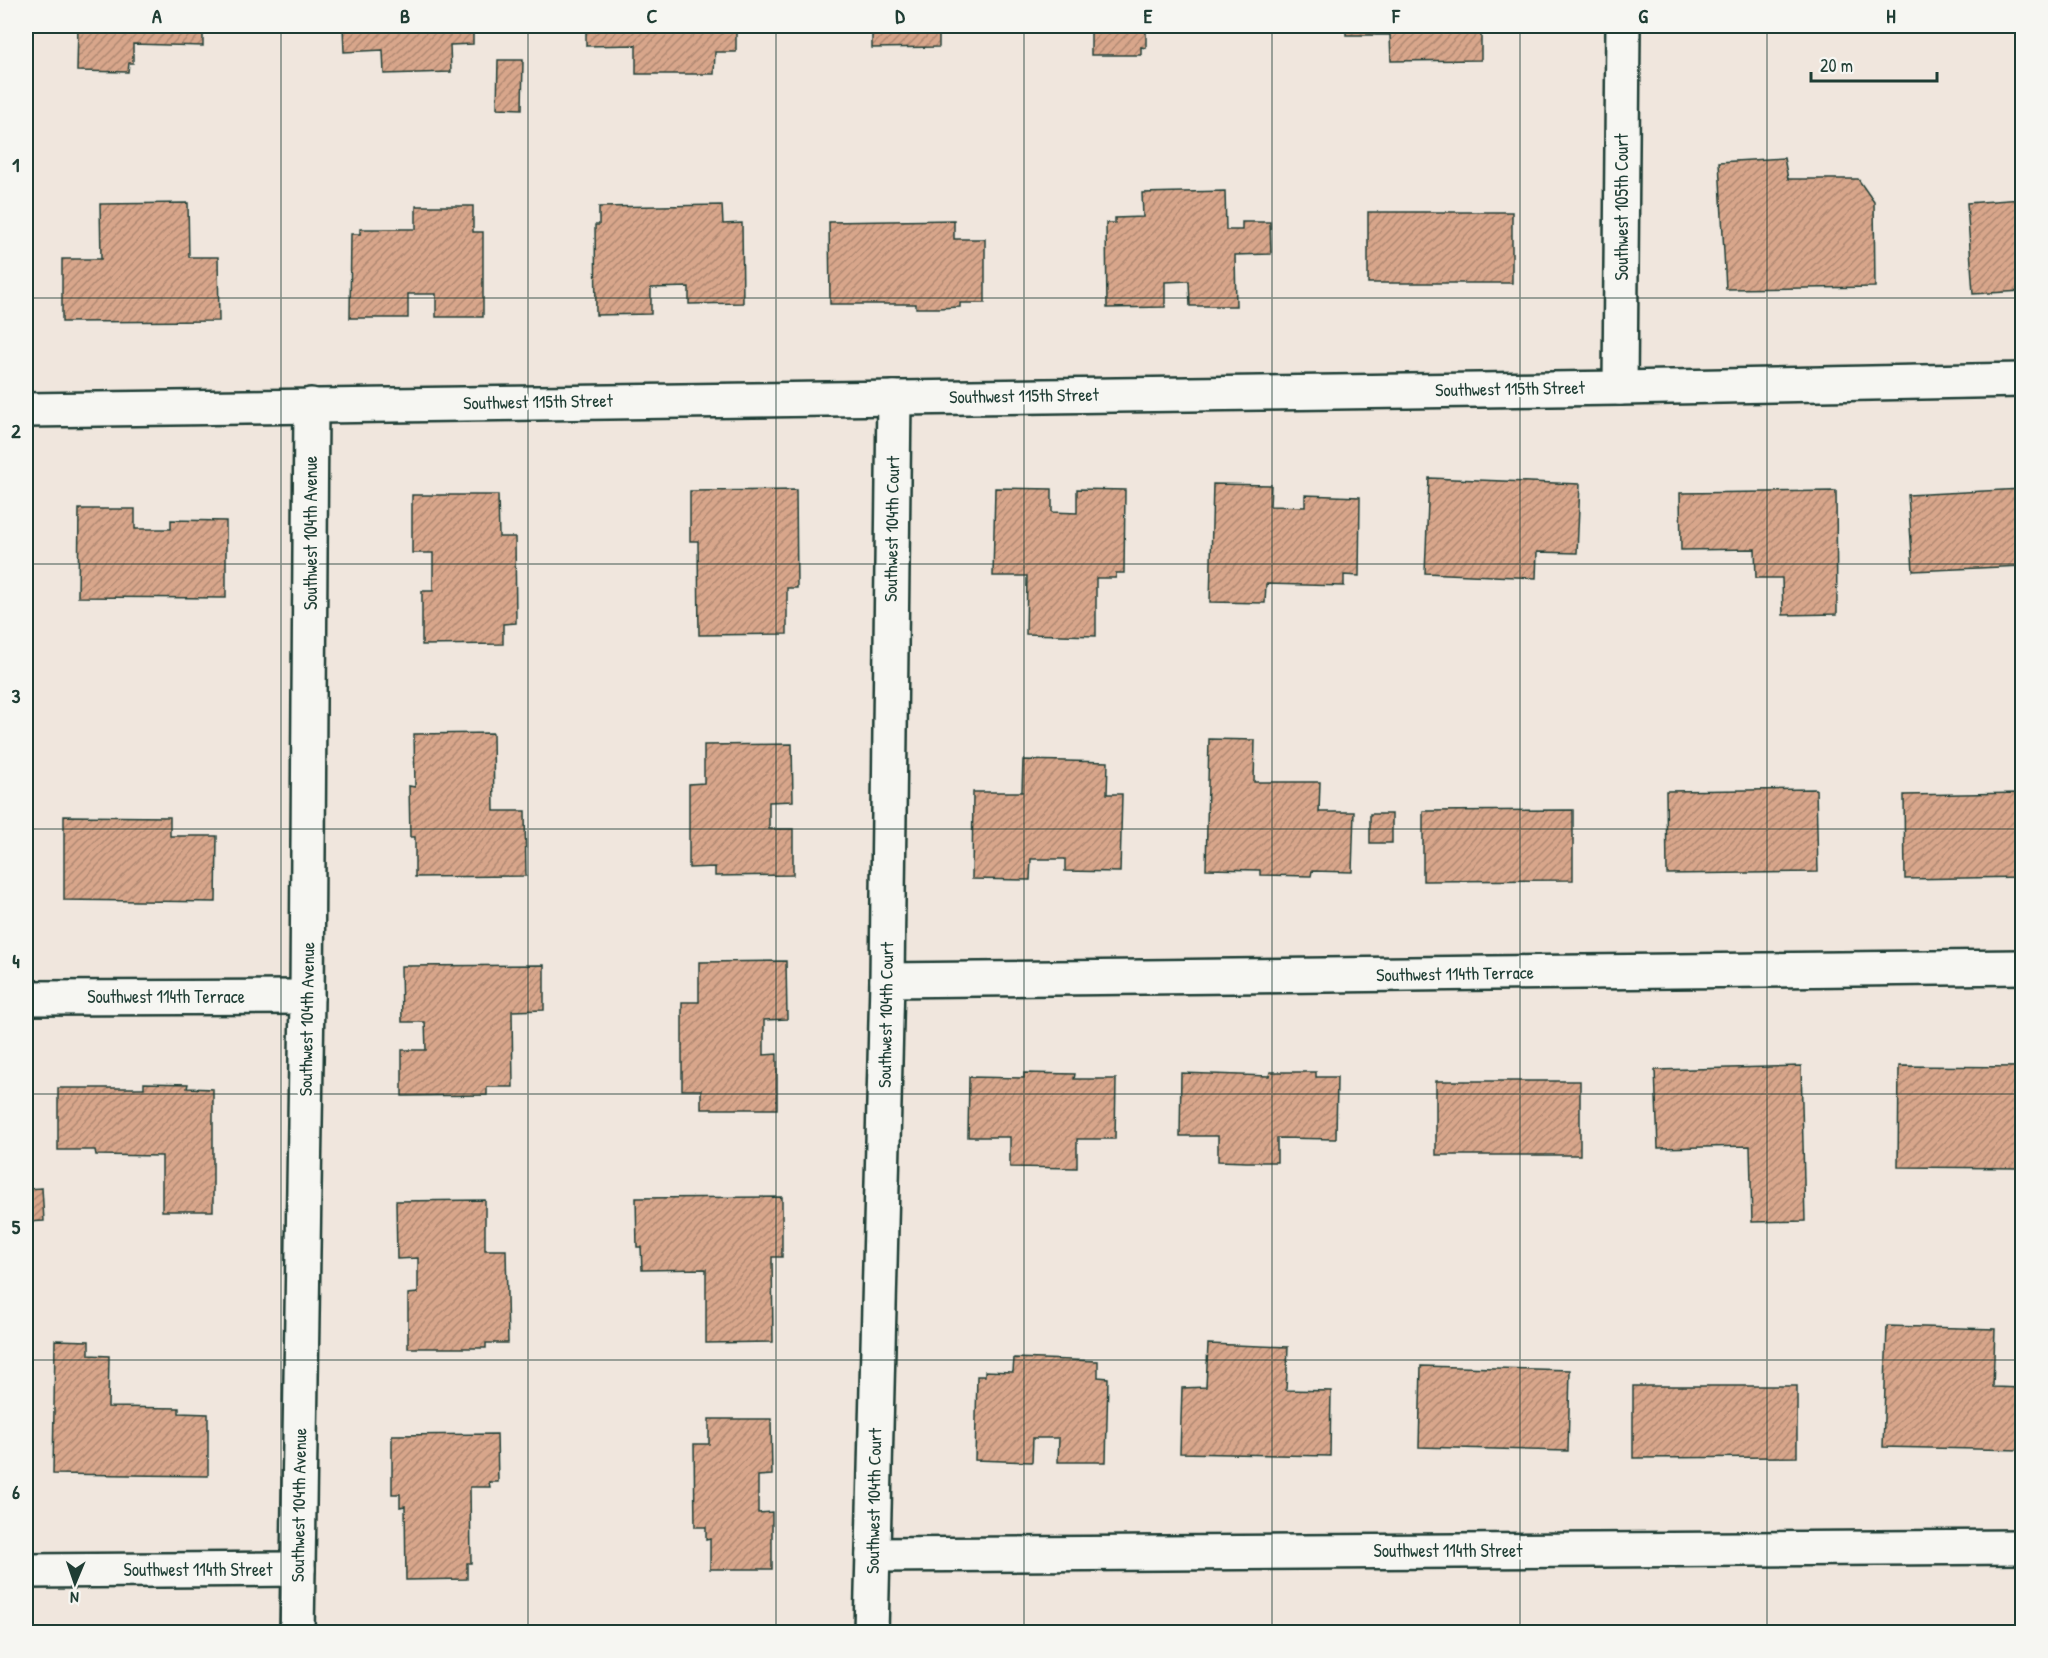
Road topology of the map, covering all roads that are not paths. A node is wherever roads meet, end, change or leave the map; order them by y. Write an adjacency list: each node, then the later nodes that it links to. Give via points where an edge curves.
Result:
1 (1623, 26): 3 (street, Southwest 105th Court)
2 (2022, 380): 3 (street, Southwest 115th Street)
3 (1620, 388): 4 (street, Southwest 115th Street)
4 (894, 398): 5 (street, Southwest 115th Street); 8 (street, Southwest 104th Court)
5 (311, 405): 6 (street, Southwest 115th Street); 9 (street, Southwest 104th Avenue)
6 (26, 410)
7 (2022, 967): 8 (street, Southwest 114th Terrace)
8 (887, 980): 12 (street, Southwest 104th Court)
9 (308, 997): 10 (street, Southwest 114th Terrace); 13 (street, Southwest 104th Avenue)
10 (26, 998)
11 (2022, 1547): 12 (street, Southwest 114th Street)
12 (873, 1555): 16 (street, Southwest 104th Court)
13 (298, 1569): 14 (street, Southwest 114th Street); 15 (street, Southwest 104th Avenue)
14 (26, 1571)
15 (297, 1632)
16 (871, 1632)

